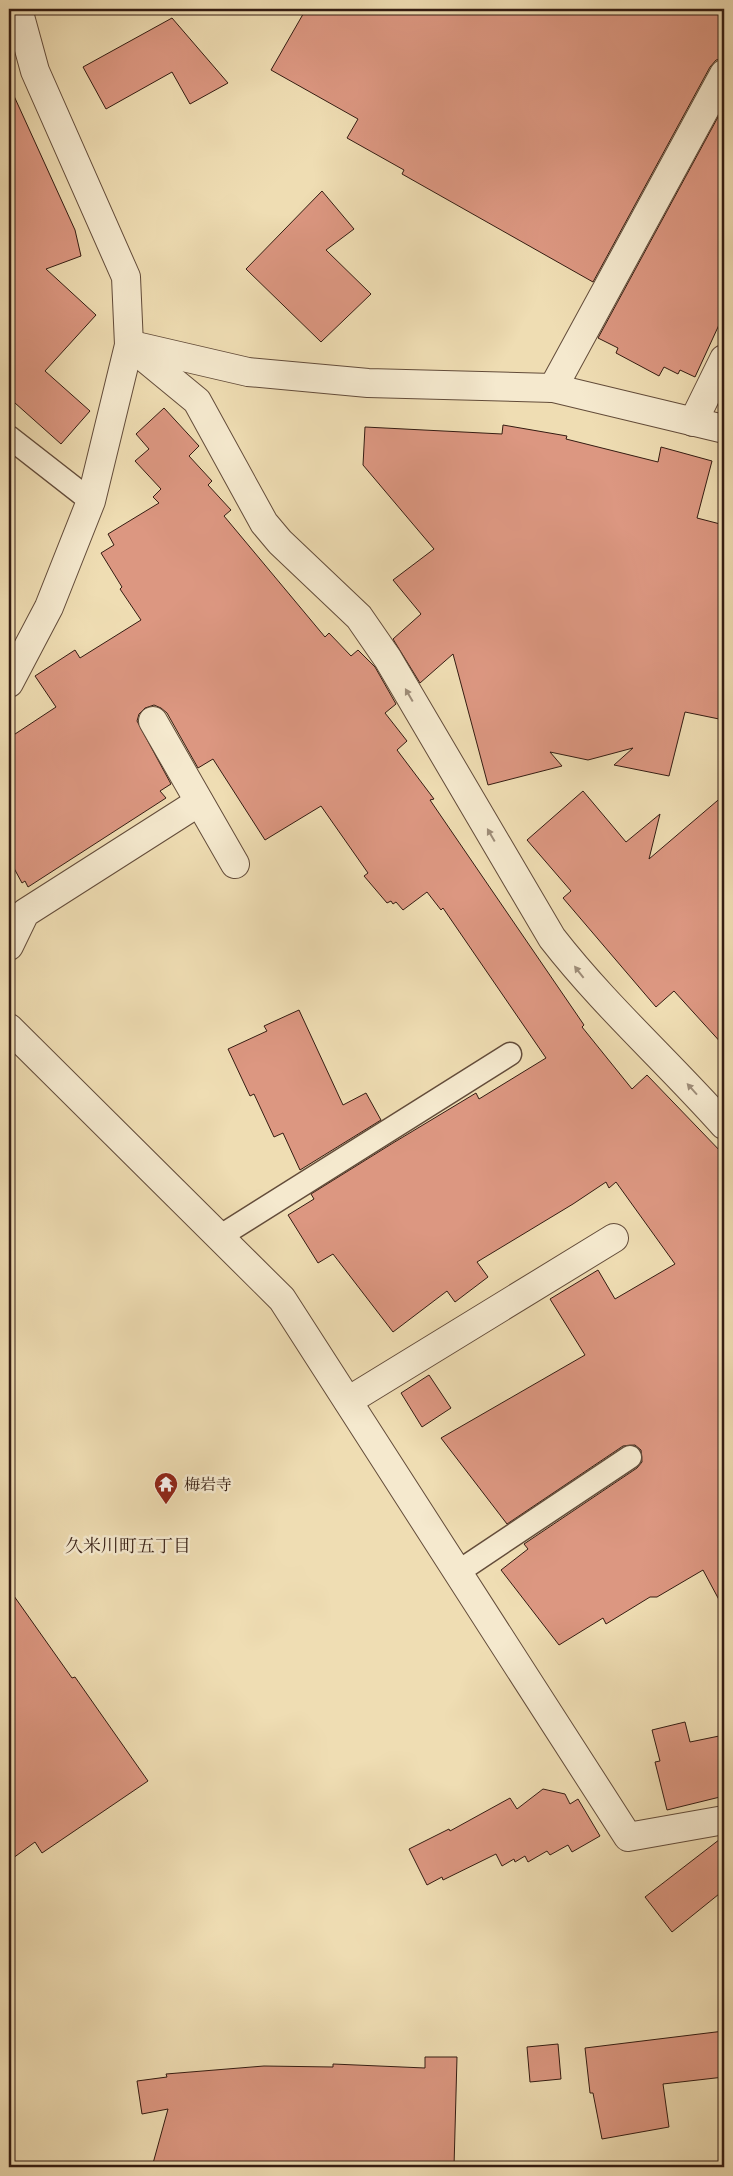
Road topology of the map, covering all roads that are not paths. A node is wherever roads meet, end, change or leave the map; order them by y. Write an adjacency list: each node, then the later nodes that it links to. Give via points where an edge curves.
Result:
1 (18, 9): 3 (street, via 35,70 126,277)
2 (724, 74): 5 (street)
3 (129, 345): 5 (street, via 248,372 368,383); 9 (street); 17 (street, one-way to 3, via 584,979 552,938 388,659 359,617 264,523 197,401)
4 (724, 359): 6 (street)
5 (553, 388): 6 (street)
6 (693, 422): 7 (street)
7 (724, 429)
8 (9, 437): 9 (lane)
9 (91, 502): 10 (street, via 49,606)
10 (9, 683)
11 (153, 721): 12 (street)
12 (199, 802): 13 (street); 14 (street, via 26,913)
13 (235, 864)
14 (9, 946)
15 (9, 1028): 18 (street)
16 (510, 1054): 18 (lane)
17 (724, 1125)
18 (219, 1237): 20 (street, via 282,1299)
19 (614, 1238): 20 (street)
20 (348, 1401): 22 (street)
21 (630, 1457): 22 (lane)
22 (458, 1572): 23 (street, via 628,1837)
23 (724, 1820)

